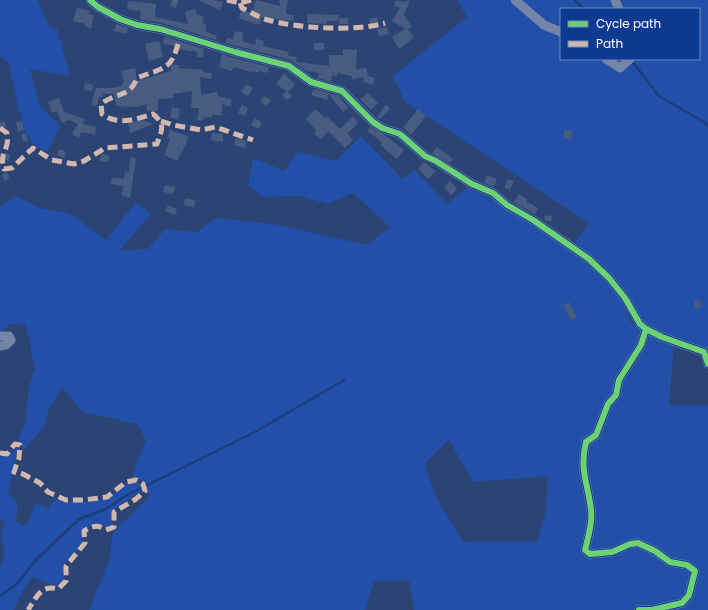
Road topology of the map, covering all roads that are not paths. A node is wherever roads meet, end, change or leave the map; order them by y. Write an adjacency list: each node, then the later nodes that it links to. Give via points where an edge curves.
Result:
1 (90, 0): 6 (street, via 98,7 136,25 160,29 289,66 311,82 342,91 373,122 400,134 425,156 472,184 493,193 589,259 626,298 640,324)
2 (515, 0): 3 (street, via 544,25)
3 (560, 32)
4 (608, 60): 5 (street, via 620,68)
5 (629, 60)
6 (646, 329): 9 (street, via 704,352); 10 (street, via 641,345 619,380 616,395 608,404 596,435 586,442 583,464 584,482 592,511 586,550 590,554 612,552 638,543 670,562 687,565 695,570 689,595 682,603 652,610)
7 (0, 336): 8 (street, via 9,336 11,340)
8 (0, 346)
9 (708, 364)
10 (639, 610)

